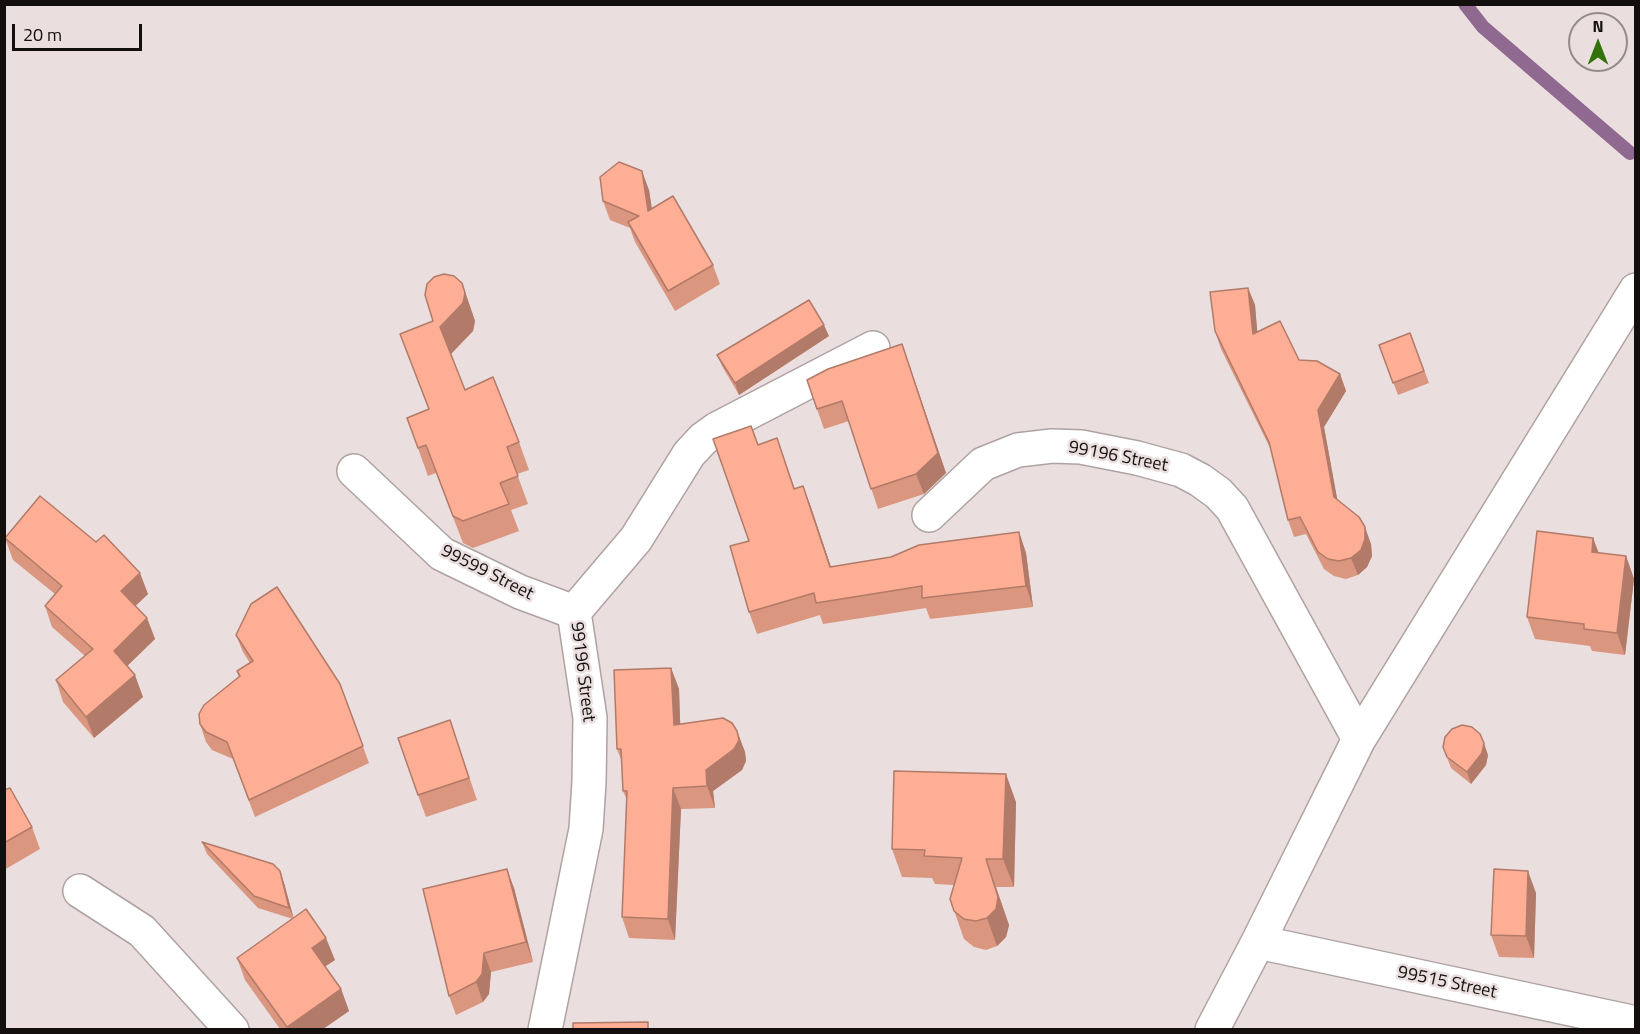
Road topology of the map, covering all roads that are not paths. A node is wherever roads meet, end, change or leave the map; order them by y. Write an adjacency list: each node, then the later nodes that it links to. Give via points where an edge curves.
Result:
1 (1635, 290): 6 (street)
2 (873, 348): 5 (street, 99196 Street, via 703,439 689,454 636,539)
3 (354, 471): 5 (street, 99599 Street, via 442,554 520,592)
4 (929, 515): 6 (street, 99196 Street, via 983,464 1017,450 1081,447 1181,470 1218,493 1232,508)
5 (574, 612): 11 (street, 99196 Street, via 590,718 586,829)
6 (1359, 740): 8 (street)
7 (80, 891): 10 (street, via 142,931)
8 (1258, 942): 9 (street, 99515 Street); 12 (street)
9 (1635, 1023)
10 (232, 1029)
11 (545, 1029)
12 (1212, 1029)

